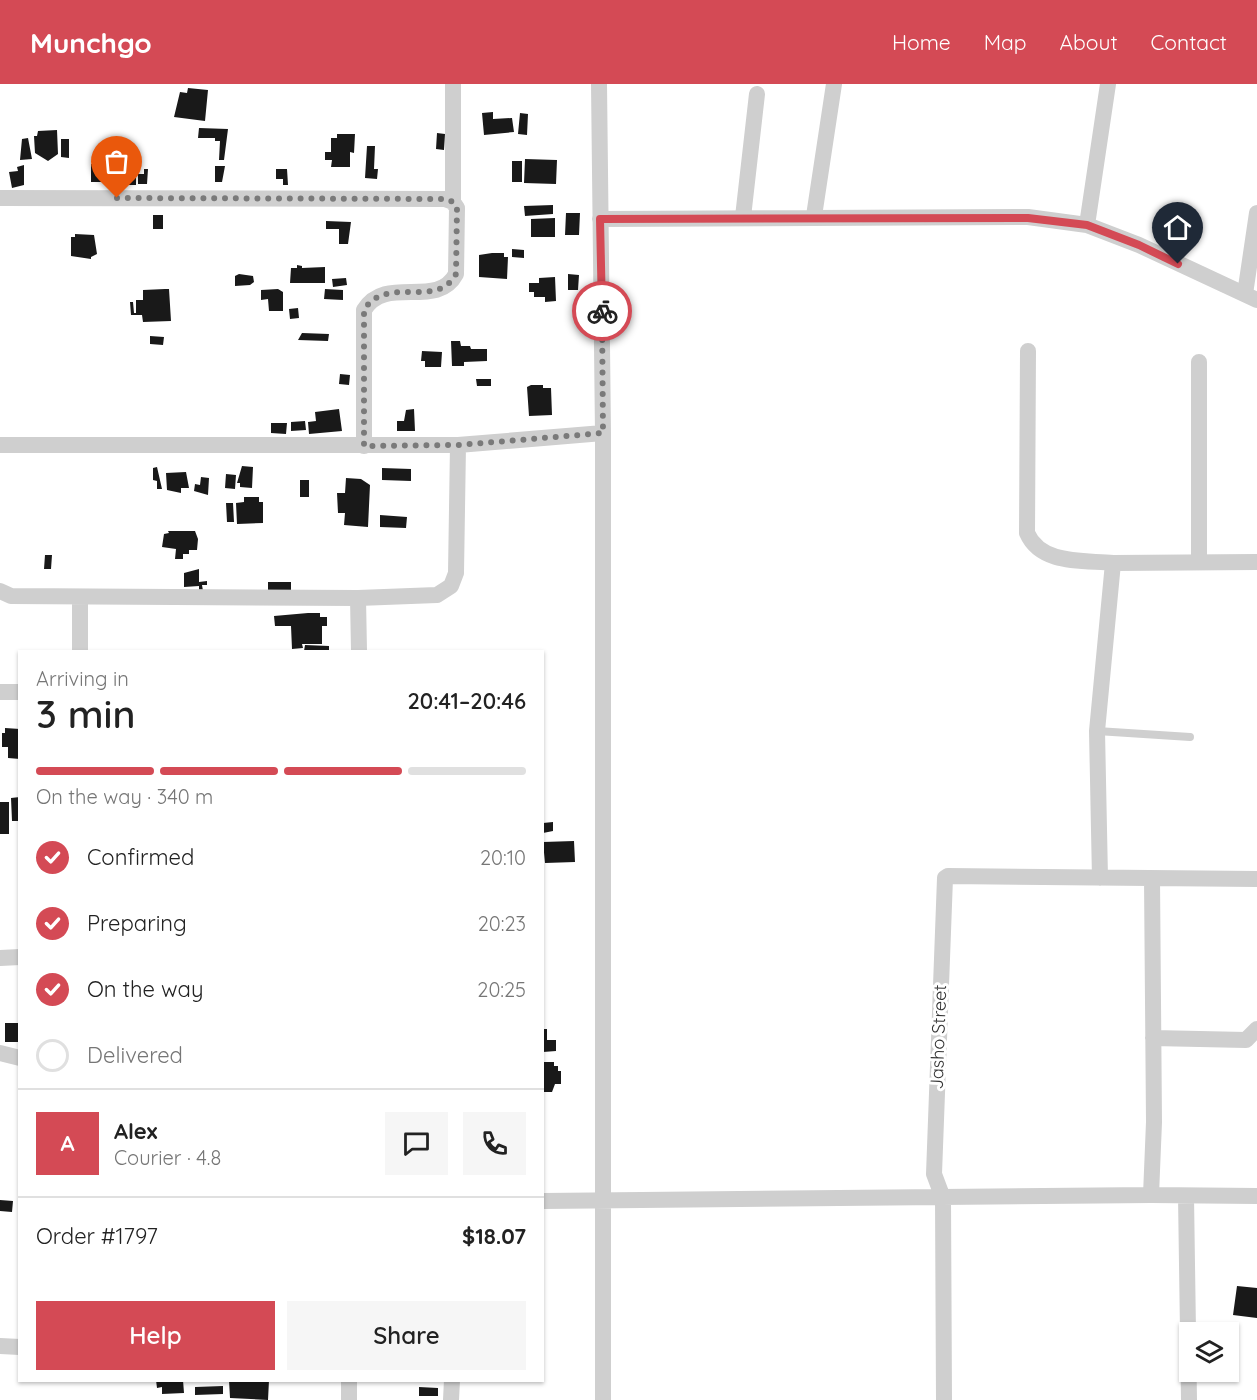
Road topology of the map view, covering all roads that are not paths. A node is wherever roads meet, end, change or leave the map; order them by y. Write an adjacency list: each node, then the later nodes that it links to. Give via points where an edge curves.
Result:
1 (453, 84): 7 (street)
2 (599, 84): 11 (street)
3 (834, 84): 9 (street)
4 (1108, 84): 12 (street)
5 (757, 94): 10 (street)
6 (0, 198): 7 (street)
7 (453, 202): 19 (street, via 457,208 456,274 452,282 441,290 380,294 364,310)
8 (1257, 213): 13 (street)
9 (814, 216): 10 (street); 12 (street, via 1028,218)
10 (743, 217): 11 (street)
11 (600, 219): 16 (street)
12 (1087, 225): 13 (street)
13 (1251, 297)
14 (1028, 351): 22 (street, via 1027,533 1040,550 1056,558)
15 (1199, 362): 20 (street)
16 (603, 433): 18 (street); 46 (street)
17 (0, 444): 19 (street)
18 (459, 445): 19 (street); 25 (street, via 456,573 451,586 437,595)
19 (364, 446)
20 (1200, 562): 21 (street); 22 (street)
21 (1257, 562)
22 (1113, 563): 30 (street)
23 (0, 591): 24 (street, via 11,596)
24 (80, 597): 25 (street); 26 (street)
25 (358, 598): 27 (street)
26 (80, 650)
27 (359, 650)
28 (0, 692): 29 (street)
29 (18, 692)
30 (1097, 731): 31 (lane); 32 (street)
31 (1190, 737)
32 (1100, 878): 33 (street); 44 (street, Jasho Street, via 948,876 944,882 934,1174)
33 (1152, 879): 34 (street); 38 (street)
34 (1257, 879)
35 (18, 957): 36 (street)
36 (0, 958)
37 (1257, 1029): 38 (street, via 1246,1040)
38 (1154, 1038): 41 (street)
39 (0, 1053): 40 (street)
40 (18, 1058)
41 (1151, 1195): 42 (street); 44 (street)
42 (1186, 1196): 43 (street); 55 (street)
43 (1257, 1196)
44 (943, 1198): 46 (street); 54 (street, Jasho Street)
45 (544, 1201): 46 (street)
46 (605, 1202): 53 (street)
47 (0, 1346): 48 (street)
48 (18, 1347)
49 (348, 1382): 51 (street)
50 (452, 1382): 52 (street)
51 (349, 1400)
52 (451, 1400)
53 (603, 1400)
54 (944, 1400)
55 (1189, 1400)

